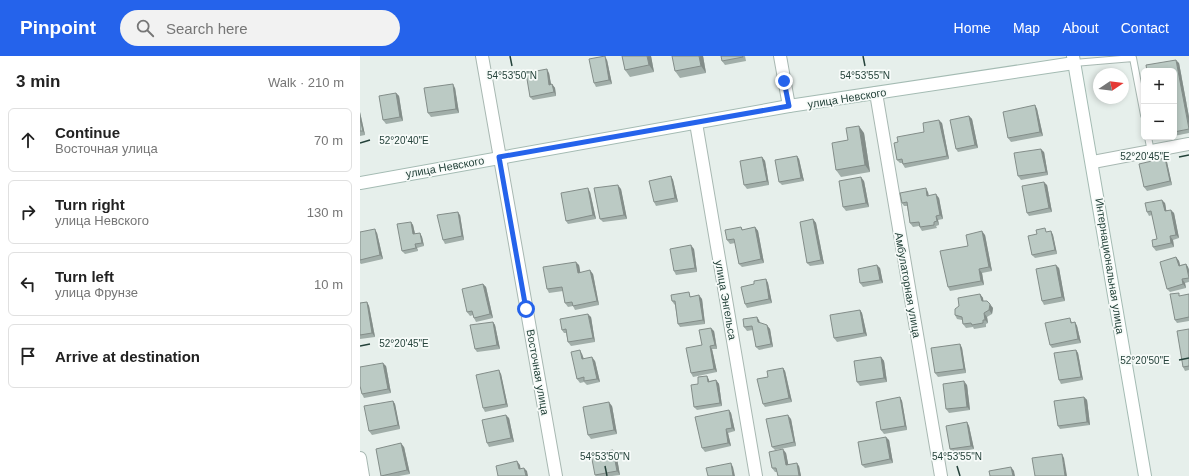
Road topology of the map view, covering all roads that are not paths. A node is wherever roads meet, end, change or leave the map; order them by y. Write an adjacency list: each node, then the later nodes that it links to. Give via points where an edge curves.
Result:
1 (482, 56): 11 (street, Восточная улица)
2 (780, 56): 6 (street)
3 (1074, 59): 4 (street, улица Невского); 5 (lane, via 1133,58); 12 (street, Интернациональная улица)
4 (876, 93): 6 (street, улица Невского); 18 (street, Амбулаторная улица)
5 (1142, 104)
6 (789, 106): 7 (street, улица Невского)
7 (696, 123): 11 (street, улица Невского); 17 (street, улица Энгельса)
8 (1149, 140): 10 (lane)
9 (1189, 144): 10 (street)
10 (1151, 152): 12 (street)
11 (499, 157): 13 (street, улица Невского); 16 (street, Восточная улица)
12 (1093, 162): 19 (street, Интернациональная улица)
13 (360, 183)
14 (360, 458): 15 (street)
15 (363, 476)
16 (556, 476)
17 (756, 476)
18 (940, 476)
19 (1145, 476)

